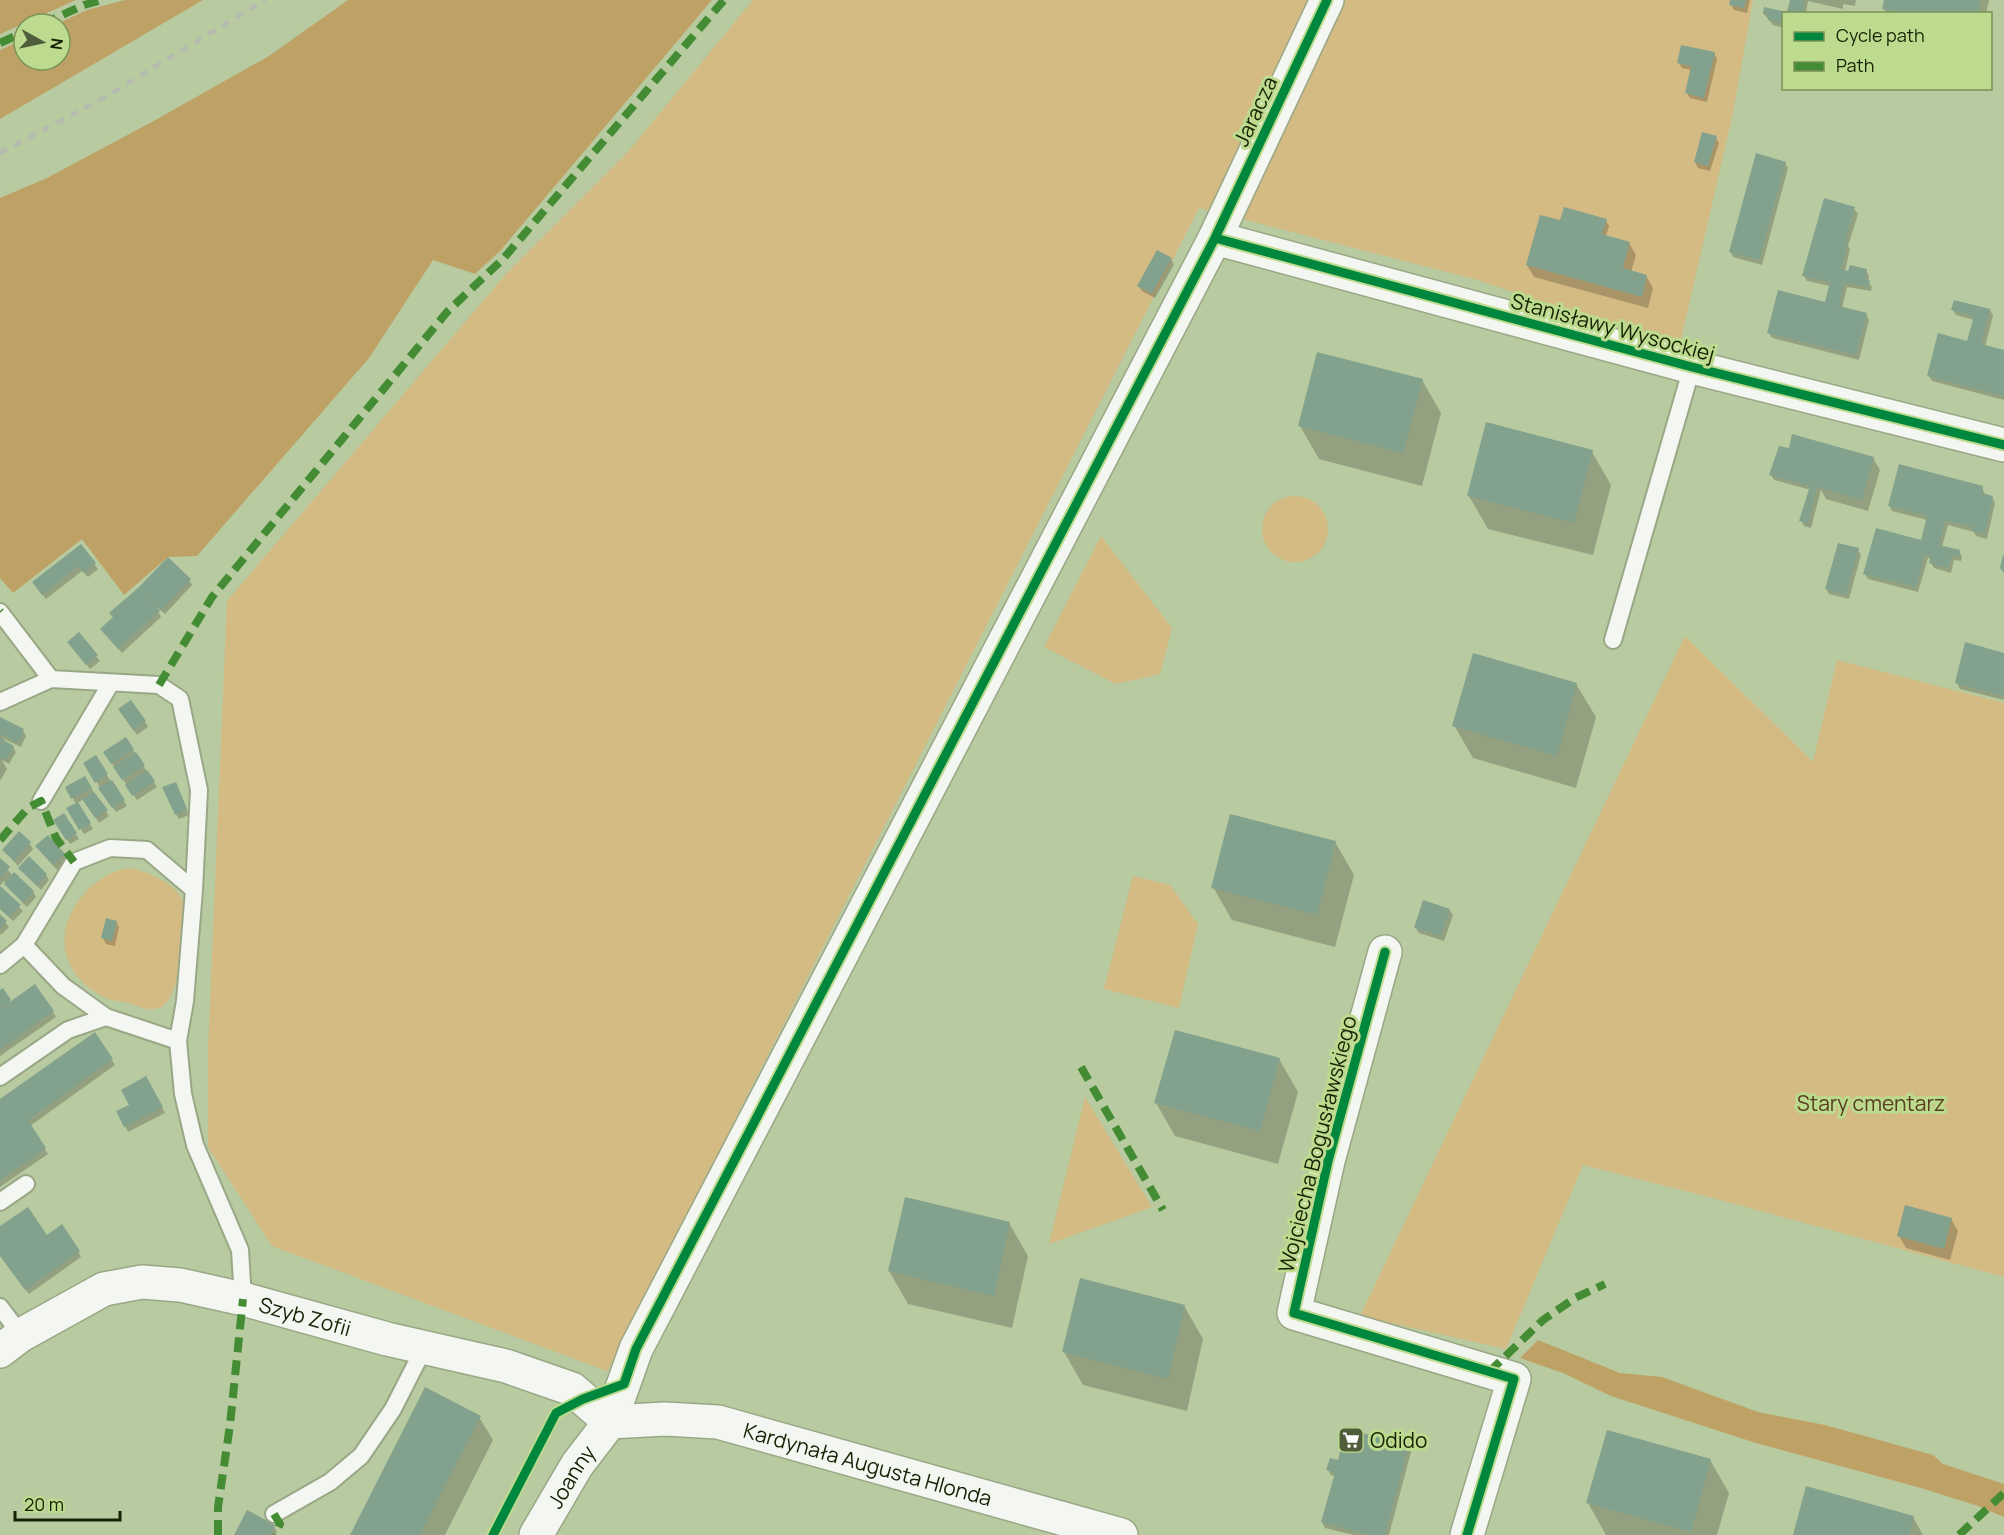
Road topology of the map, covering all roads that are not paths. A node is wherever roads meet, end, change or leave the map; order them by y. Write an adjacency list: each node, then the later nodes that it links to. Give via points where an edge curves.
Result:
1 (1327, 0): 2 (street, Jaracza)
2 (1215, 238): 3 (street, Stanisławy Wysockiej); 24 (street, Jaracza, via 636,1349)
3 (1692, 367): 4 (street, Stanisławy Wysockiej); 6 (lane)
4 (2004, 445)
5 (0, 612): 7 (lane)
6 (1614, 640)
7 (51, 679): 8 (lane); 9 (lane)
8 (111, 683): 10 (lane); 11 (lane, via 159,685 180,699 199,790)
9 (0, 702)
10 (41, 801)
11 (194, 891): 12 (lane, via 147,850 110,848 74,862); 16 (lane)
12 (24, 945): 14 (lane); 15 (lane, via 63,986)
13 (1385, 952): 28 (street, Wojciecha Bogusławskiego, via 1329,1161 1294,1313 1514,1380)
14 (0, 965)
15 (106, 1017): 16 (lane); 17 (lane, via 68,1030)
16 (178, 1041): 20 (lane, via 183,1094 195,1145 240,1250)
17 (0, 1077)
18 (26, 1184): 19 (lane)
19 (0, 1202)
20 (243, 1299): 22 (street, Szyb Zofii, via 180,1285 142,1282 104,1289); 23 (street, Szyb Zofii)
21 (0, 1307): 22 (lane)
22 (11, 1343)
23 (424, 1348): 24 (street, Szyb Zofii, via 506,1366 572,1389); 25 (lane, via 393,1409 361,1456 330,1482)
24 (610, 1422): 26 (street, Joanny, via 577,1465); 27 (street, Kardynała Augusta Hlonda, via 718,1422)
25 (274, 1514)
26 (536, 1535)
27 (1121, 1535)
28 (1467, 1535)

